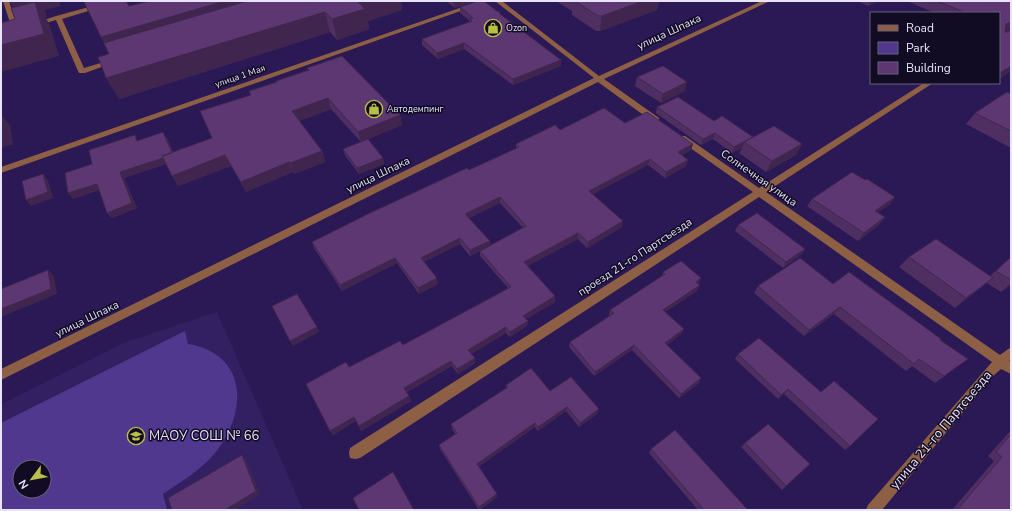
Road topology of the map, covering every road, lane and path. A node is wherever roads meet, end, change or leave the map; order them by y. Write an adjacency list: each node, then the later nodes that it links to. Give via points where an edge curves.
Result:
1 (6, 1): 8 (street, via 11,30)
2 (118, 1): 6 (street)
3 (486, 1): 14 (street, улица 1 Мая)
4 (498, 1): 10 (street)
5 (767, 1): 10 (street, улица Шпака)
6 (58, 18): 7 (street); 9 (street, via 82,71)
7 (29, 26)
8 (22, 28)
9 (119, 60)
10 (599, 79): 12 (street); 19 (street, улица Шпака)
11 (927, 84): 15 (street, проезд 21-го Партсъезда)
12 (663, 124)
13 (675, 133): 15 (street, Солнечная улица)
14 (1, 170)
15 (758, 192): 17 (street, Солнечная улица); 20 (street, проезд 21-го Партсъезда)
16 (1011, 352): 17 (street, улица 21-го Партсъезда)
17 (1000, 362): 18 (street, Солнечная улица); 21 (street, улица 21-го Партсъезда)
18 (1011, 369)
19 (1, 375)
20 (355, 453)
21 (873, 510)

